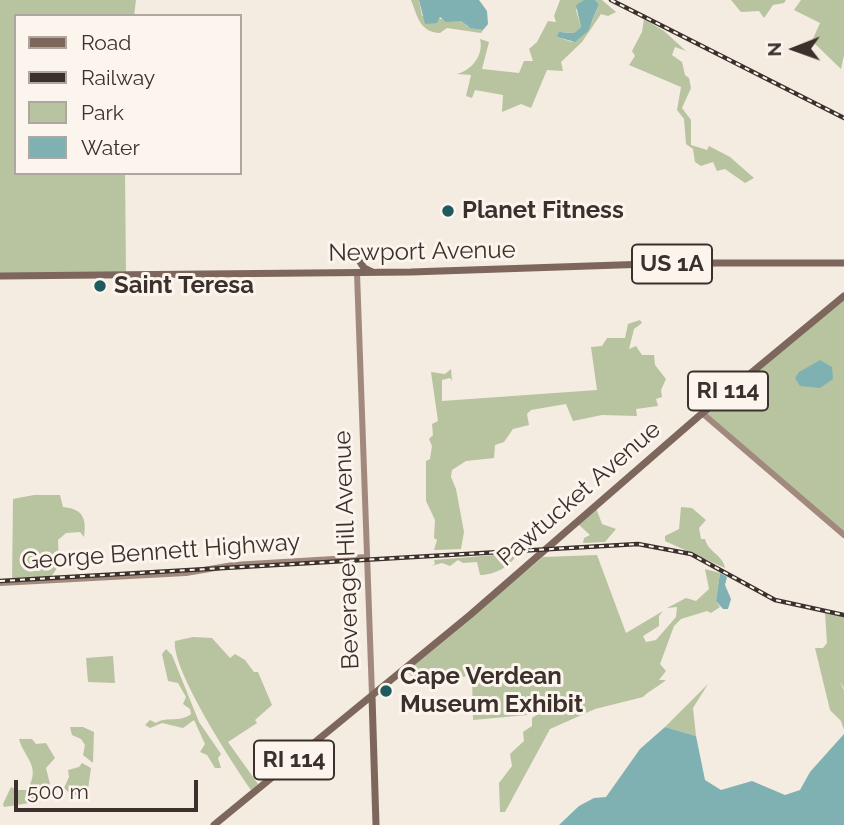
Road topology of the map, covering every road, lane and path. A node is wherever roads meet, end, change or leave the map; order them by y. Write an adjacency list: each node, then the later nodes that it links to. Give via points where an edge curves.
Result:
1 (357, 257): 4 (main road)
2 (844, 264): 4 (main road, Newport Avenue / US 1A, via 677,263)
3 (357, 273): 4 (main road, Newport Avenue / US 1A); 5 (main road, Newport Avenue / US 1A); 9 (main road, Beverage Hill Avenue)
4 (373, 273)
5 (0, 276)
6 (844, 296): 7 (main road, Pawtucket Avenue / RI 114)
7 (702, 413): 8 (main road); 12 (main road, Pawtucket Avenue / RI 114)
8 (844, 535)
9 (367, 557): 10 (main road, George Bennett Highway); 11 (main road, Beverage Hill Avenue)
10 (0, 583)
11 (371, 685): 12 (main road); 13 (main road, Beverage Hill Avenue)
12 (380, 689): 13 (main road, RI 114)
13 (372, 695): 14 (main road, RI 114); 15 (main road, Beverage Hill Avenue)
14 (363, 703): 15 (main road); 16 (main road, RI 114)
15 (371, 711): 17 (main road, Beverage Hill Avenue)
16 (214, 825)
17 (376, 825)

